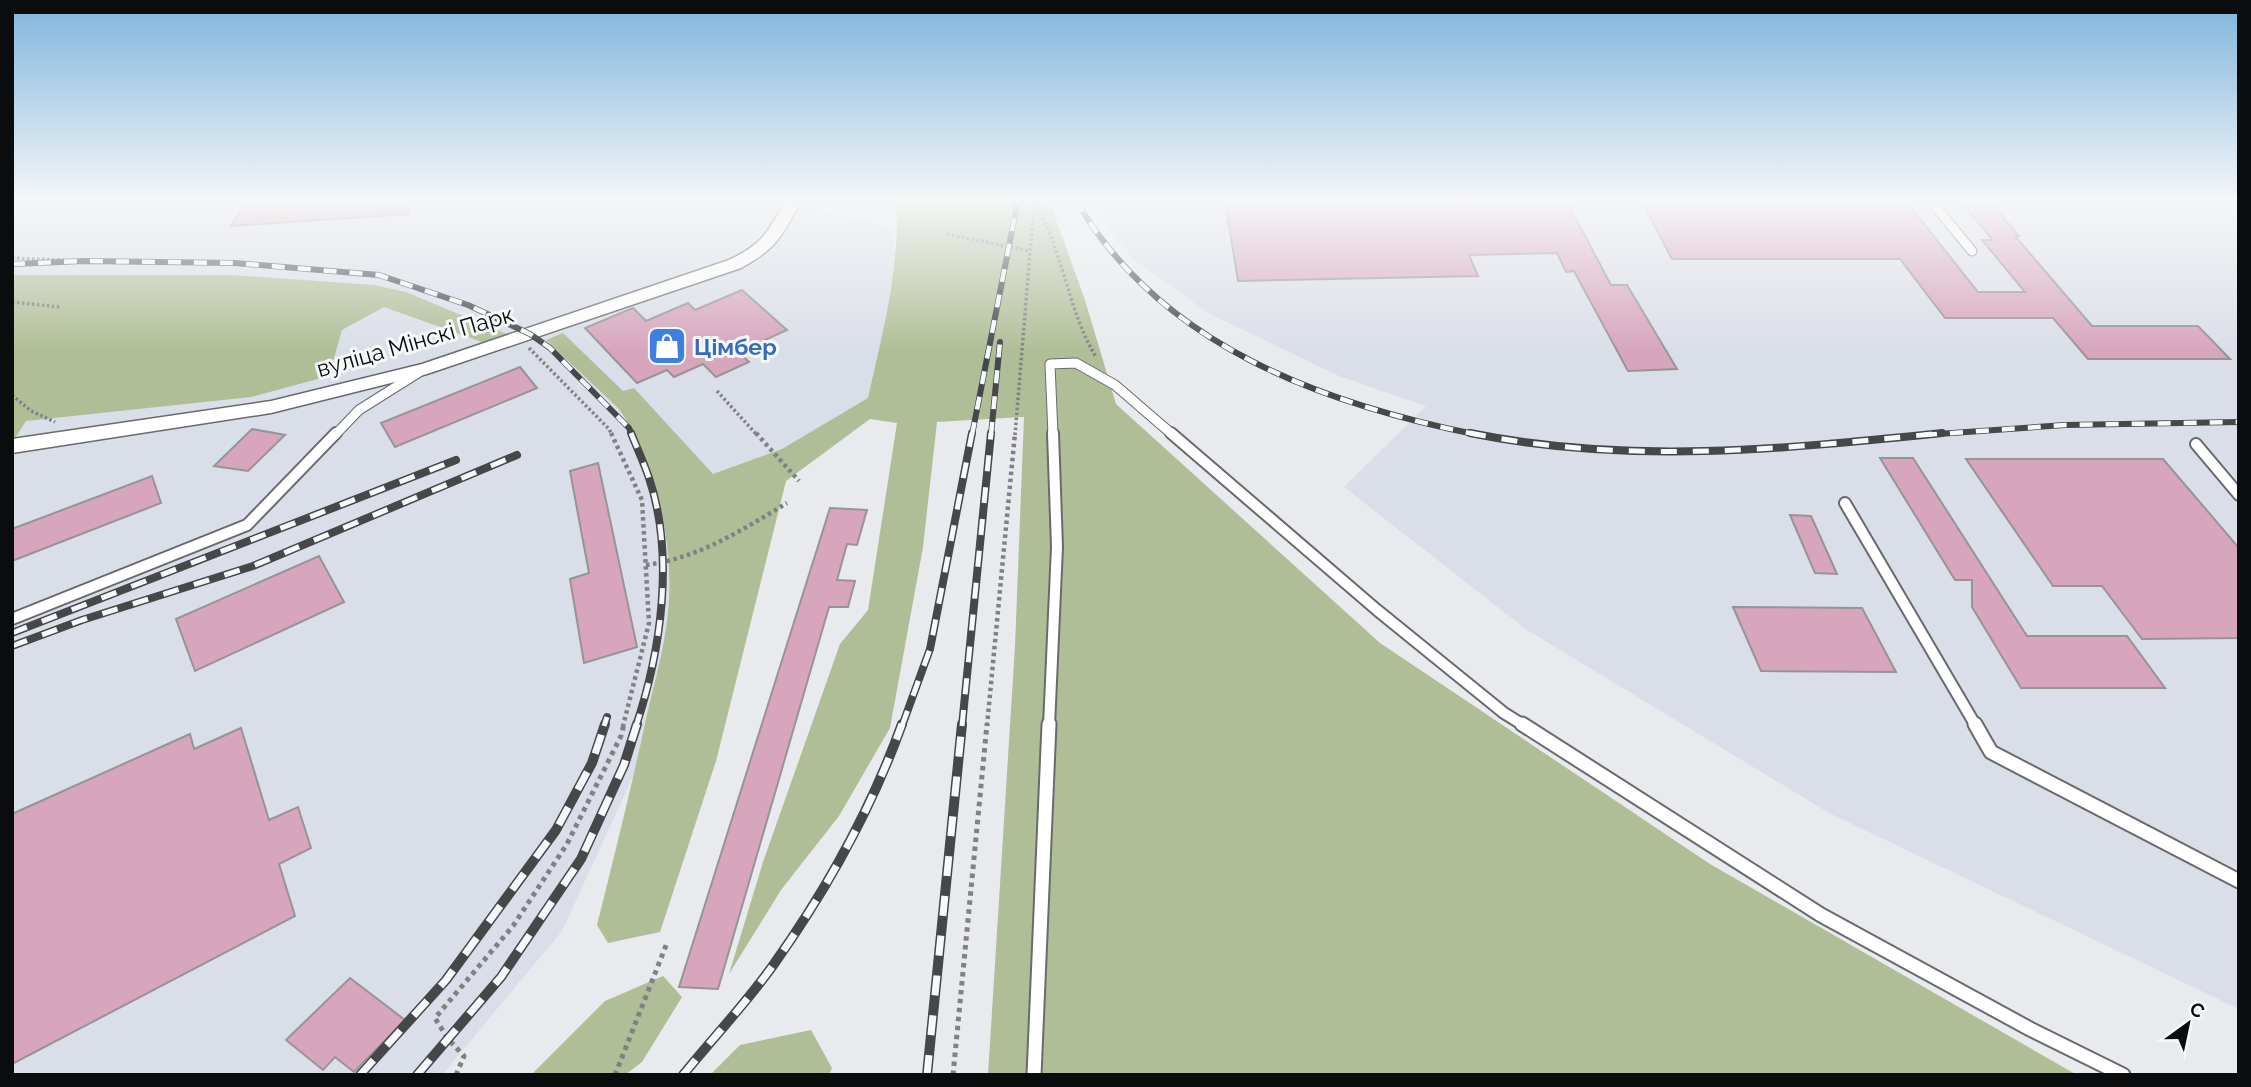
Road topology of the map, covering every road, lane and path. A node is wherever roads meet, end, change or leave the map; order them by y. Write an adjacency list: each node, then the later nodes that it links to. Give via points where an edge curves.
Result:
1 (761, 251): 8 (street, вуліца Мінскі Парк)
2 (1029, 251): 26 (path, via 1012,477)
3 (1055, 251): 10 (path, via 1081,334)
4 (12, 258): 5 (path)
5 (83, 261)
6 (12, 302): 7 (path)
7 (60, 307)
8 (517, 338): 9 (street, вуліца Мінскі Парк); 20 (path, via 609,429 642,500)
9 (427, 368): 13 (street, вуліца Мінскі Парк, via 271,407); 21 (lane, via 359,410 247,526)
10 (1115, 385): 27 (lane, via 1076,363 1049,364 1056,547); 28 (lane, via 1504,713 1821,915 2030,1030)
11 (717, 391): 16 (path)
12 (12, 395): 13 (path, via 31,411)
13 (92, 435): 15 (street, вуліца Мінскі Парк)
14 (2196, 444): 17 (lane)
15 (12, 446)
16 (799, 481)
17 (2239, 495)
18 (787, 503): 20 (path, via 676,563)
19 (1845, 503): 22 (lane, via 1991,752)
20 (646, 565): 24 (path, via 649,623 621,736 567,844 513,926 435,1018 464,1056)
21 (12, 620)
22 (2239, 881)
23 (667, 943): 25 (path)
24 (456, 1075)
25 (615, 1075)
26 (953, 1075)
27 (1034, 1075)
28 (2123, 1075)

